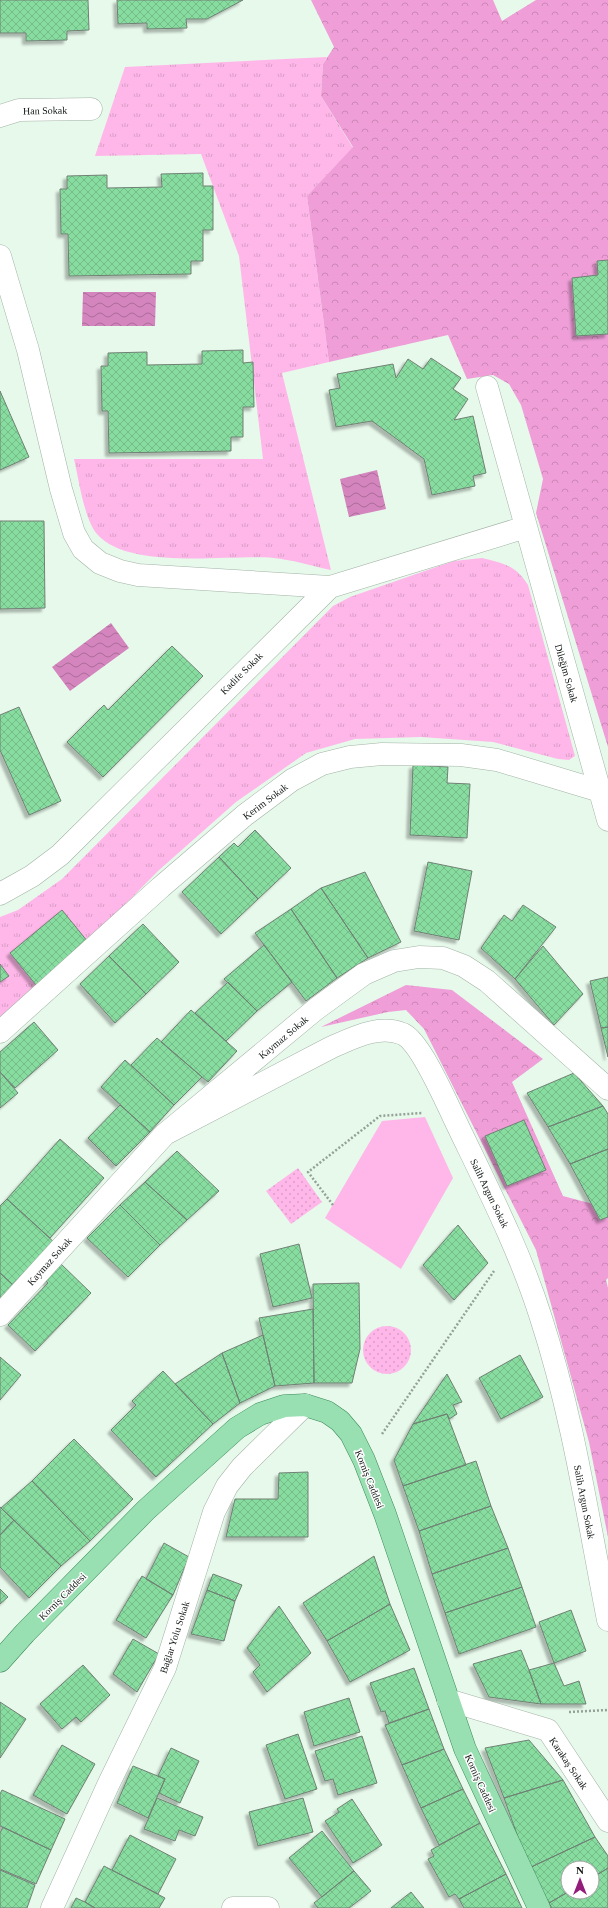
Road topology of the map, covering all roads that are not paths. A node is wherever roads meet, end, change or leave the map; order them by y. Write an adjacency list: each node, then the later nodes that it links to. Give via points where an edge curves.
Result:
1 (91, 109): 2 (street, Han Sokak, via 19,110)
2 (0, 116)
3 (0, 256): 6 (street, via 28,350 61,489 74,533 83,549 100,563 120,571 138,574)
4 (487, 387): 5 (street, Dileğim Sokak)
5 (526, 527): 6 (street, Kadife Sokak); 7 (street, Dileğim Sokak)
6 (330, 587): 9 (street, Kadife Sokak, via 60,855 32,876)
7 (604, 791): 8 (street, Dileğim Sokak); 10 (street, Kerim Sokak, via 503,762 461,755 382,754 350,757 322,764 292,780 245,815)
8 (608, 820)
9 (0, 894)
10 (0, 1032)
11 (608, 1089): 12 (street, Kaymaz Sokak, via 487,981 464,966 443,958 419,957 394,961 364,974 316,1009)
12 (165, 1134): 13 (street, Kaymaz Sokak); 15 (street, Salih Argun Sokak, via 332,1047 375,1032 404,1035 413,1043 450,1110 514,1243 541,1317 566,1404)
13 (0, 1315)
14 (305, 1405): 16 (main road, Korniş Caddesi, via 284,1406 260,1414 220,1442 146,1510); 17 (main road, Korniş Caddesi, via 327,1412 340,1421 351,1434 364,1460); 19 (street, Bağlar Yolu Sokak, via 242,1467 224,1492 214,1512 166,1668 109,1783)
15 (608, 1620)
16 (0, 1660)
17 (448, 1700): 18 (street, Karakaş Sokak, via 548,1730); 22 (main road, Korniş Caddesi, via 465,1750)
18 (608, 1821)
19 (52, 1908)
20 (238, 1908): 21 (street)
21 (268, 1908)
22 (539, 1908)

